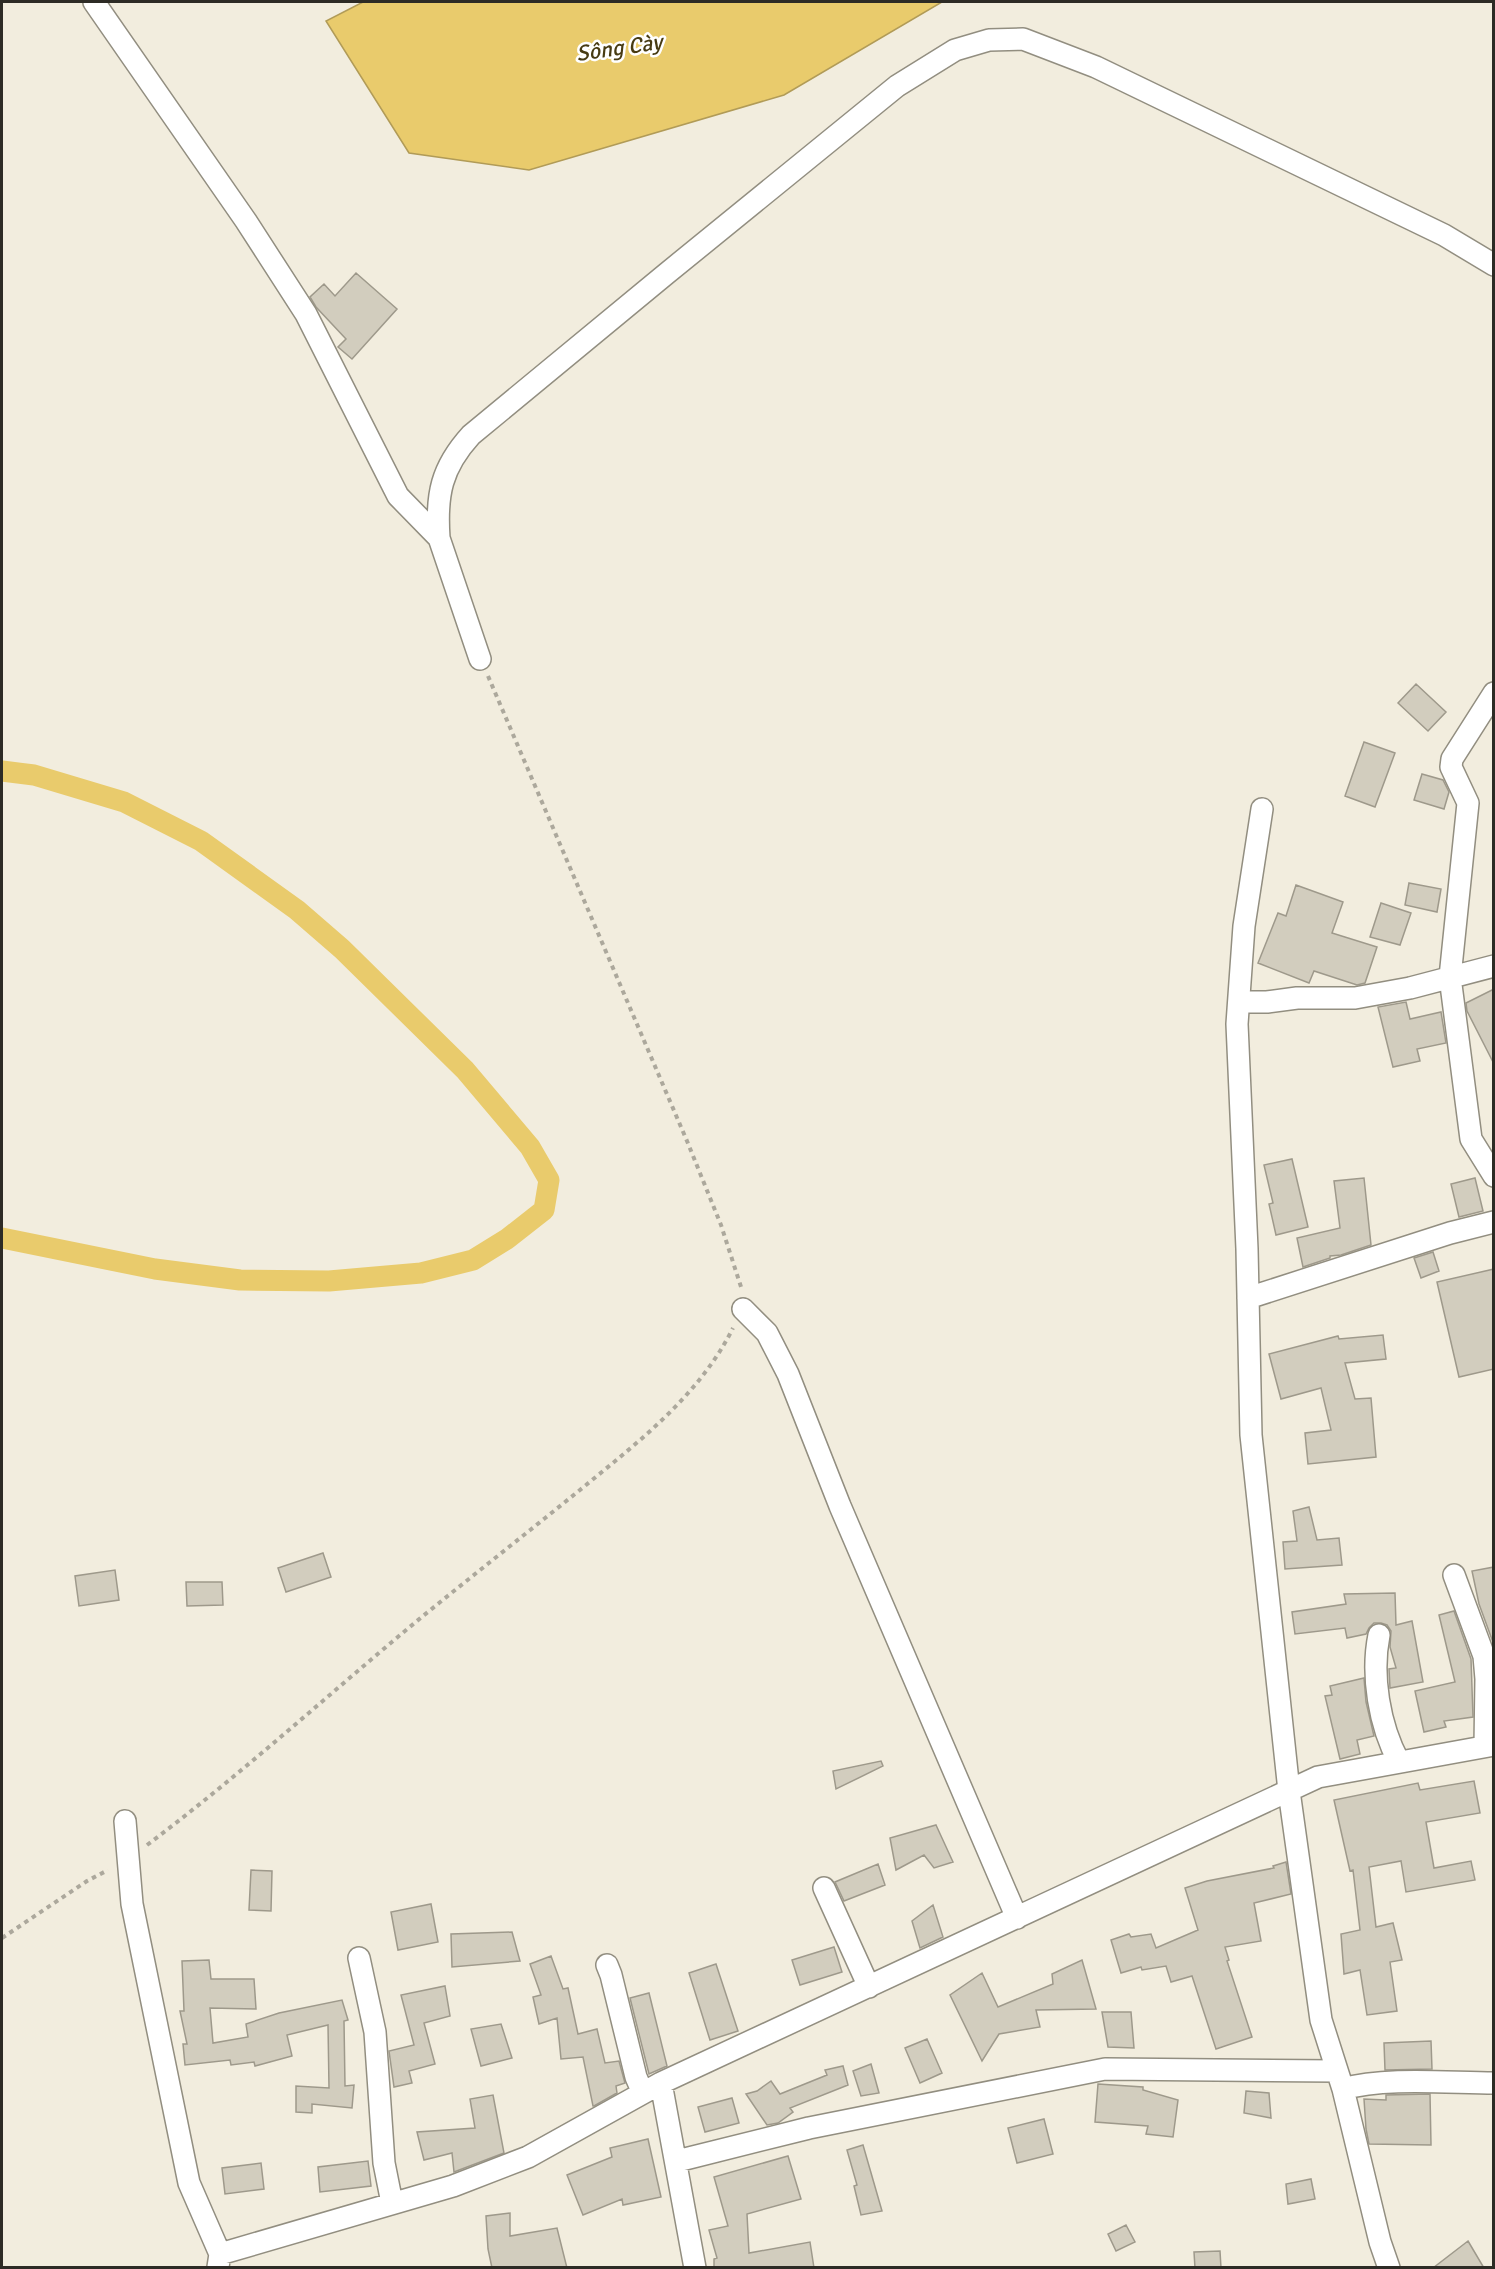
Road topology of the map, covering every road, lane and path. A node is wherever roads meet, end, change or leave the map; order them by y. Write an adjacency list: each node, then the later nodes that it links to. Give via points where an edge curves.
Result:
1 (94, 2): 3 (street, via 306,314 398,496)
2 (1494, 265): 3 (street, via 1444,235 1065,54 1023,39 1004,38 968,45 897,86 471,435 444,474 439,504)
3 (440, 538): 4 (street)
4 (480, 659): 13 (path, via 721,1225 742,1291)
5 (1494, 693): 8 (street, via 1452,759 1451,767 1468,803)
6 (1262, 808): 9 (street, via 1244,926)
7 (1494, 966): 8 (street)
8 (1450, 977): 9 (street, via 1355,998); 10 (street, via 1471,1138)
9 (1239, 1002): 12 (street)
10 (1494, 1176)
11 (1494, 1222): 12 (street)
12 (1248, 1298): 18 (street, via 1251,1435)
13 (743, 1309): 20 (path, via 714,1360 684,1399 652,1431); 22 (street, via 767,1333 788,1374 840,1506)
14 (1454, 1575): 16 (street, via 1484,1656)
15 (1379, 1635): 17 (street, via 1375,1668 1390,1746)
16 (1490, 1745): 17 (street)
17 (1399, 1762): 18 (street, via 1318,1777)
18 (1289, 1791): 22 (street); 27 (street, via 1321,2020)
19 (125, 1821): 20 (street)
20 (128, 1859): 23 (path, via 87,1881); 32 (street, via 132,1904 189,2183)
21 (824, 1888): 26 (street)
22 (1017, 1918): 26 (street)
23 (2, 1938)
24 (359, 1958): 31 (street, via 375,2032 384,2163)
25 (607, 1965): 29 (street, via 636,2077)
26 (869, 1987): 29 (street)
27 (1340, 2080): 28 (street, via 1357,2085); 30 (street, via 1105,2069 809,2128); 34 (street)
28 (1494, 2083)
29 (652, 2088): 30 (street); 31 (street, via 528,2157)
30 (677, 2161): 33 (street)
31 (393, 2204): 32 (street)
32 (219, 2260)
33 (695, 2268)
34 (1389, 2268)

